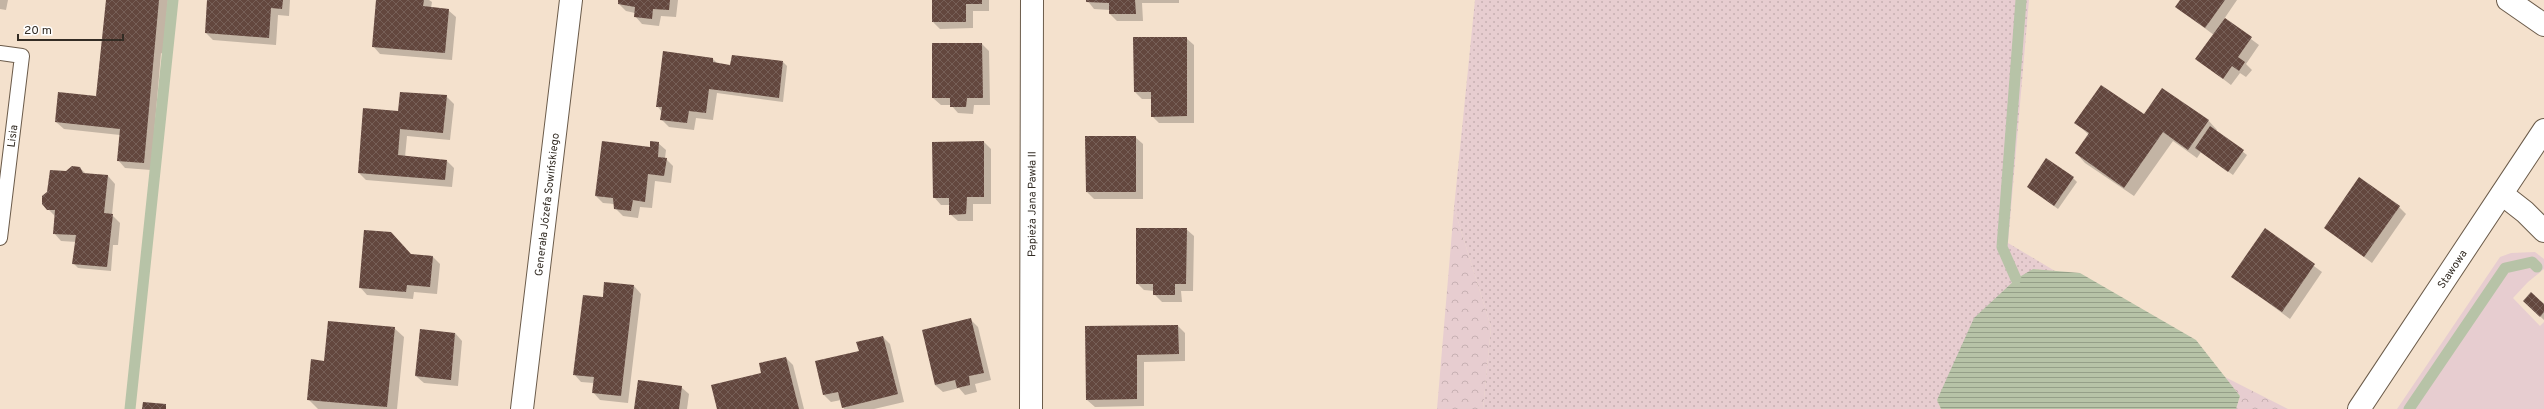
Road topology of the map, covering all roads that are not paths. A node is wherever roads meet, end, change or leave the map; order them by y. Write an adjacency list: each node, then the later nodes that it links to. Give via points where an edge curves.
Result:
1 (571, 0): 10 (street, Generała Józefa Sowińskiego)
2 (1032, 0): 11 (street, Papieża Jana Pawła II)
3 (2508, 0): 4 (street)
4 (2544, 25)
5 (0, 54): 9 (lane, Lisia, via 22,56)
6 (2544, 130): 7 (street, Stawowa)
7 (2502, 194): 8 (street); 12 (street, Stawowa)
8 (2544, 231)
9 (0, 238)
10 (522, 409)
11 (1031, 409)
12 (2359, 409)

